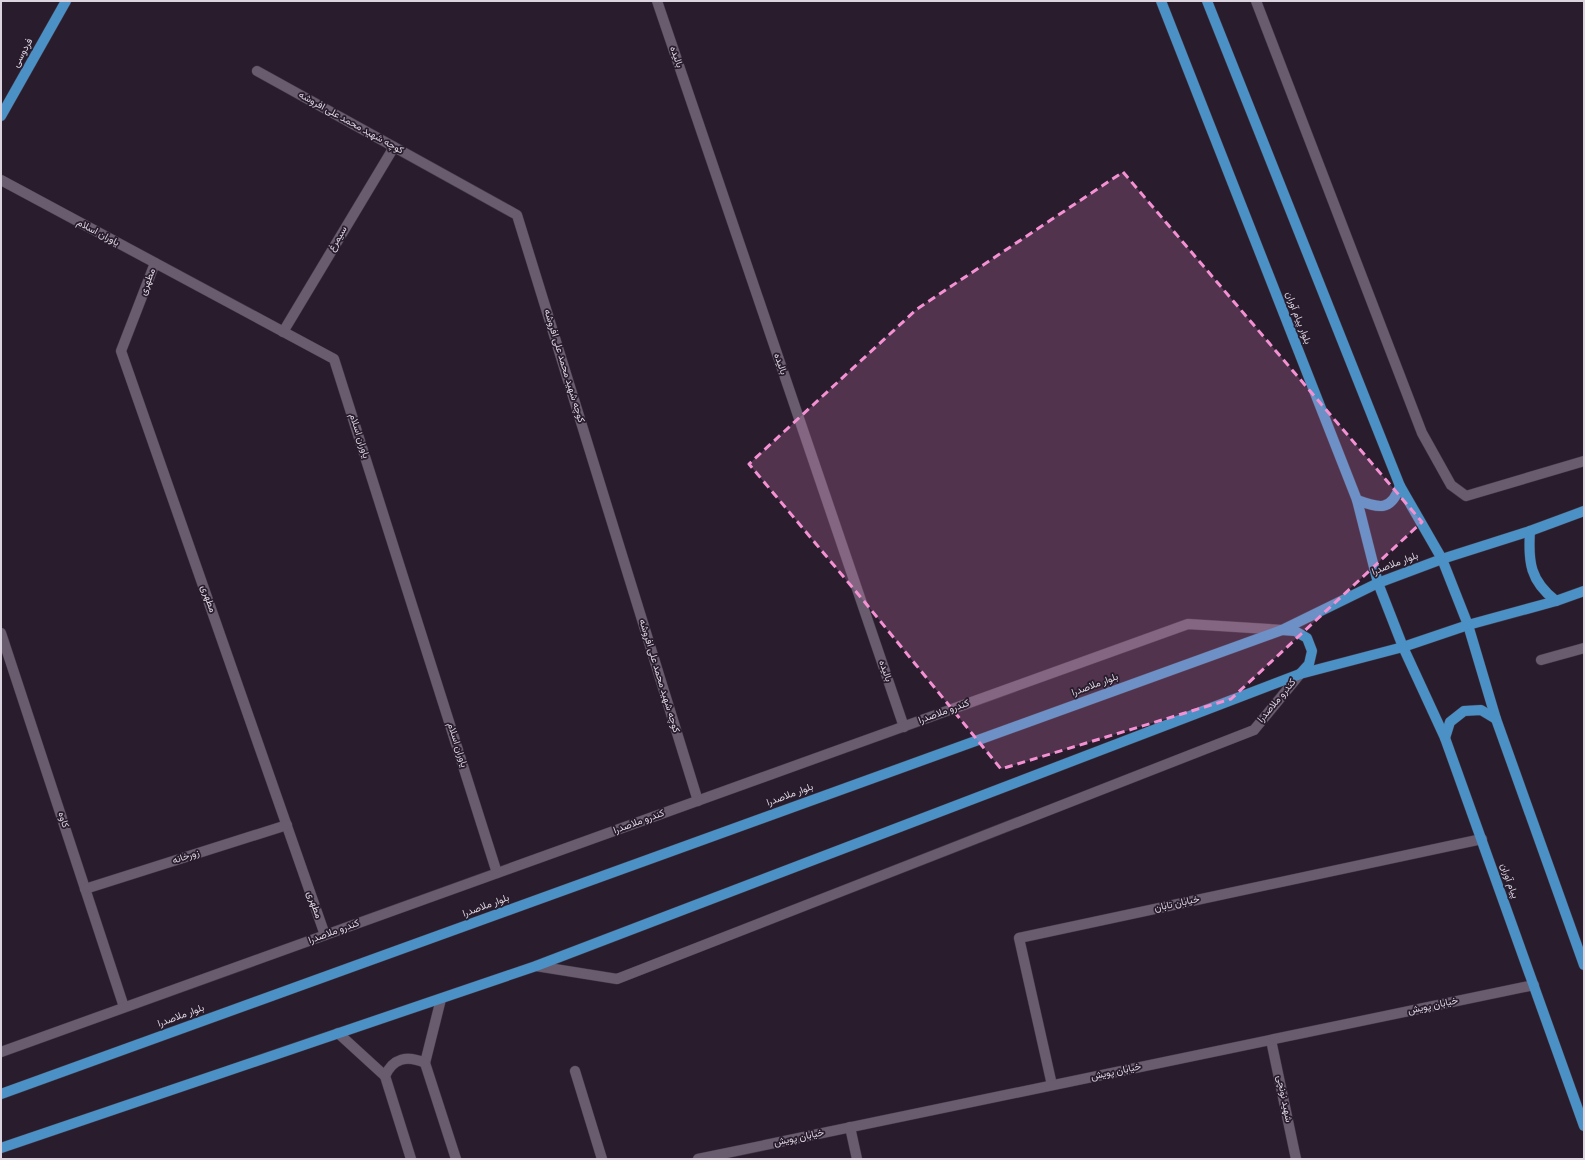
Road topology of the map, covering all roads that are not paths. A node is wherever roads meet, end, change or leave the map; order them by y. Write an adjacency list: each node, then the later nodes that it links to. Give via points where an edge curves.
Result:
1 (66, 1): 7 (main road, فردوسی)
2 (657, 1): 29 (street, بالیده)
3 (1161, 1): 14 (main road, بلوار پیام آوران)
4 (1207, 1): 13 (main road)
5 (1256, 1): 12 (street, via 1422,433 1451,485 1466,496)
6 (258, 70): 8 (street, کوچه شهید محمد علی افروشه)
7 (1, 116)
8 (394, 147): 11 (street, سیمرغ); 31 (street, کوچه شهید محمد علی افروشه, via 517,215)
9 (1, 180): 10 (street, یاوران اسلام)
10 (155, 263): 11 (street, یاوران اسلام); 32 (street, مطهری, via 121,351)
11 (282, 332): 34 (street, یاوران اسلام, via 334,359)
12 (1584, 461)
13 (1400, 486): 14 (main road, via 1389,505 1376,506); 17 (main road)
14 (1357, 500): 18 (main road, بلوار پیام آوران)
15 (1584, 511): 16 (main road, بلوار ملاصدرا)
16 (1530, 531): 17 (main road, بلوار ملاصدرا); 20 (main road, via 1529,553 1532,568 1545,593)
17 (1442, 559): 18 (main road, بلوار ملاصدرا); 21 (main road)
18 (1378, 583): 22 (main road, بلوار ملاصدرا); 24 (main road, بلوار پیام آوران)
19 (1584, 591): 20 (main road)
20 (1556, 601): 21 (main road)
21 (1468, 625): 24 (main road); 28 (main road)
22 (1282, 630): 27 (main road, via 1295,631 1307,638 1312,651 1309,664); 29 (street, کندرو ملاصدرا, via 1188,624); 49 (main road, بلوار ملاصدرا)
23 (1, 633): 35 (street, کاوه)
24 (1403, 647): 27 (main road); 30 (main road, پیام آوران)
25 (1584, 648): 26 (street)
26 (1541, 660)
27 (1300, 674): 38 (main road); 38 (street, کندرو ملاصدرا, via 1254,730 617,979)
28 (1496, 719): 30 (main road, via 1481,710 1464,711 1450,722); 37 (main road)
29 (904, 727): 31 (street, کندرو ملاصدرا)
30 (1445, 738): 33 (main road, پیام آوران)
31 (698, 801): 34 (street, کندرو ملاصدرا)
32 (287, 825): 35 (street, زورخانه); 36 (street, مطهری)
33 (1482, 839): 39 (main road, پیام آوران); 48 (street, خیابان تابان, via 1019,938)
34 (497, 873): 36 (street, کندرو ملاصدرا)
35 (85, 889): 41 (street, کاوه)
36 (325, 935): 41 (street, کندرو ملاصدرا)
37 (1584, 965)
38 (536, 966): 40 (main road)
39 (1534, 985): 43 (street, خیابان پویش); 50 (main road, پیام آوران)
40 (441, 999): 42 (main road); 45 (street)
41 (124, 1007): 44 (street, کندرو ملاصدرا)
42 (338, 1034): 47 (street); 52 (main road)
43 (1271, 1040): 48 (street, خیابان پویش); 58 (street, شهید نونچی)
44 (1, 1052)
45 (425, 1064): 47 (street, via 409,1058 401,1060 394,1063); 54 (street)
46 (575, 1071): 55 (street)
47 (385, 1076): 53 (street)
48 (1052, 1085): 51 (street, خیابان پویش)
49 (1, 1094)
50 (1584, 1126)
51 (850, 1127): 56 (street, خیابان پویش); 57 (street)
52 (1, 1148)
53 (411, 1159)
54 (456, 1159)
55 (602, 1159)
56 (698, 1159)
57 (857, 1159)
58 (1296, 1159)

